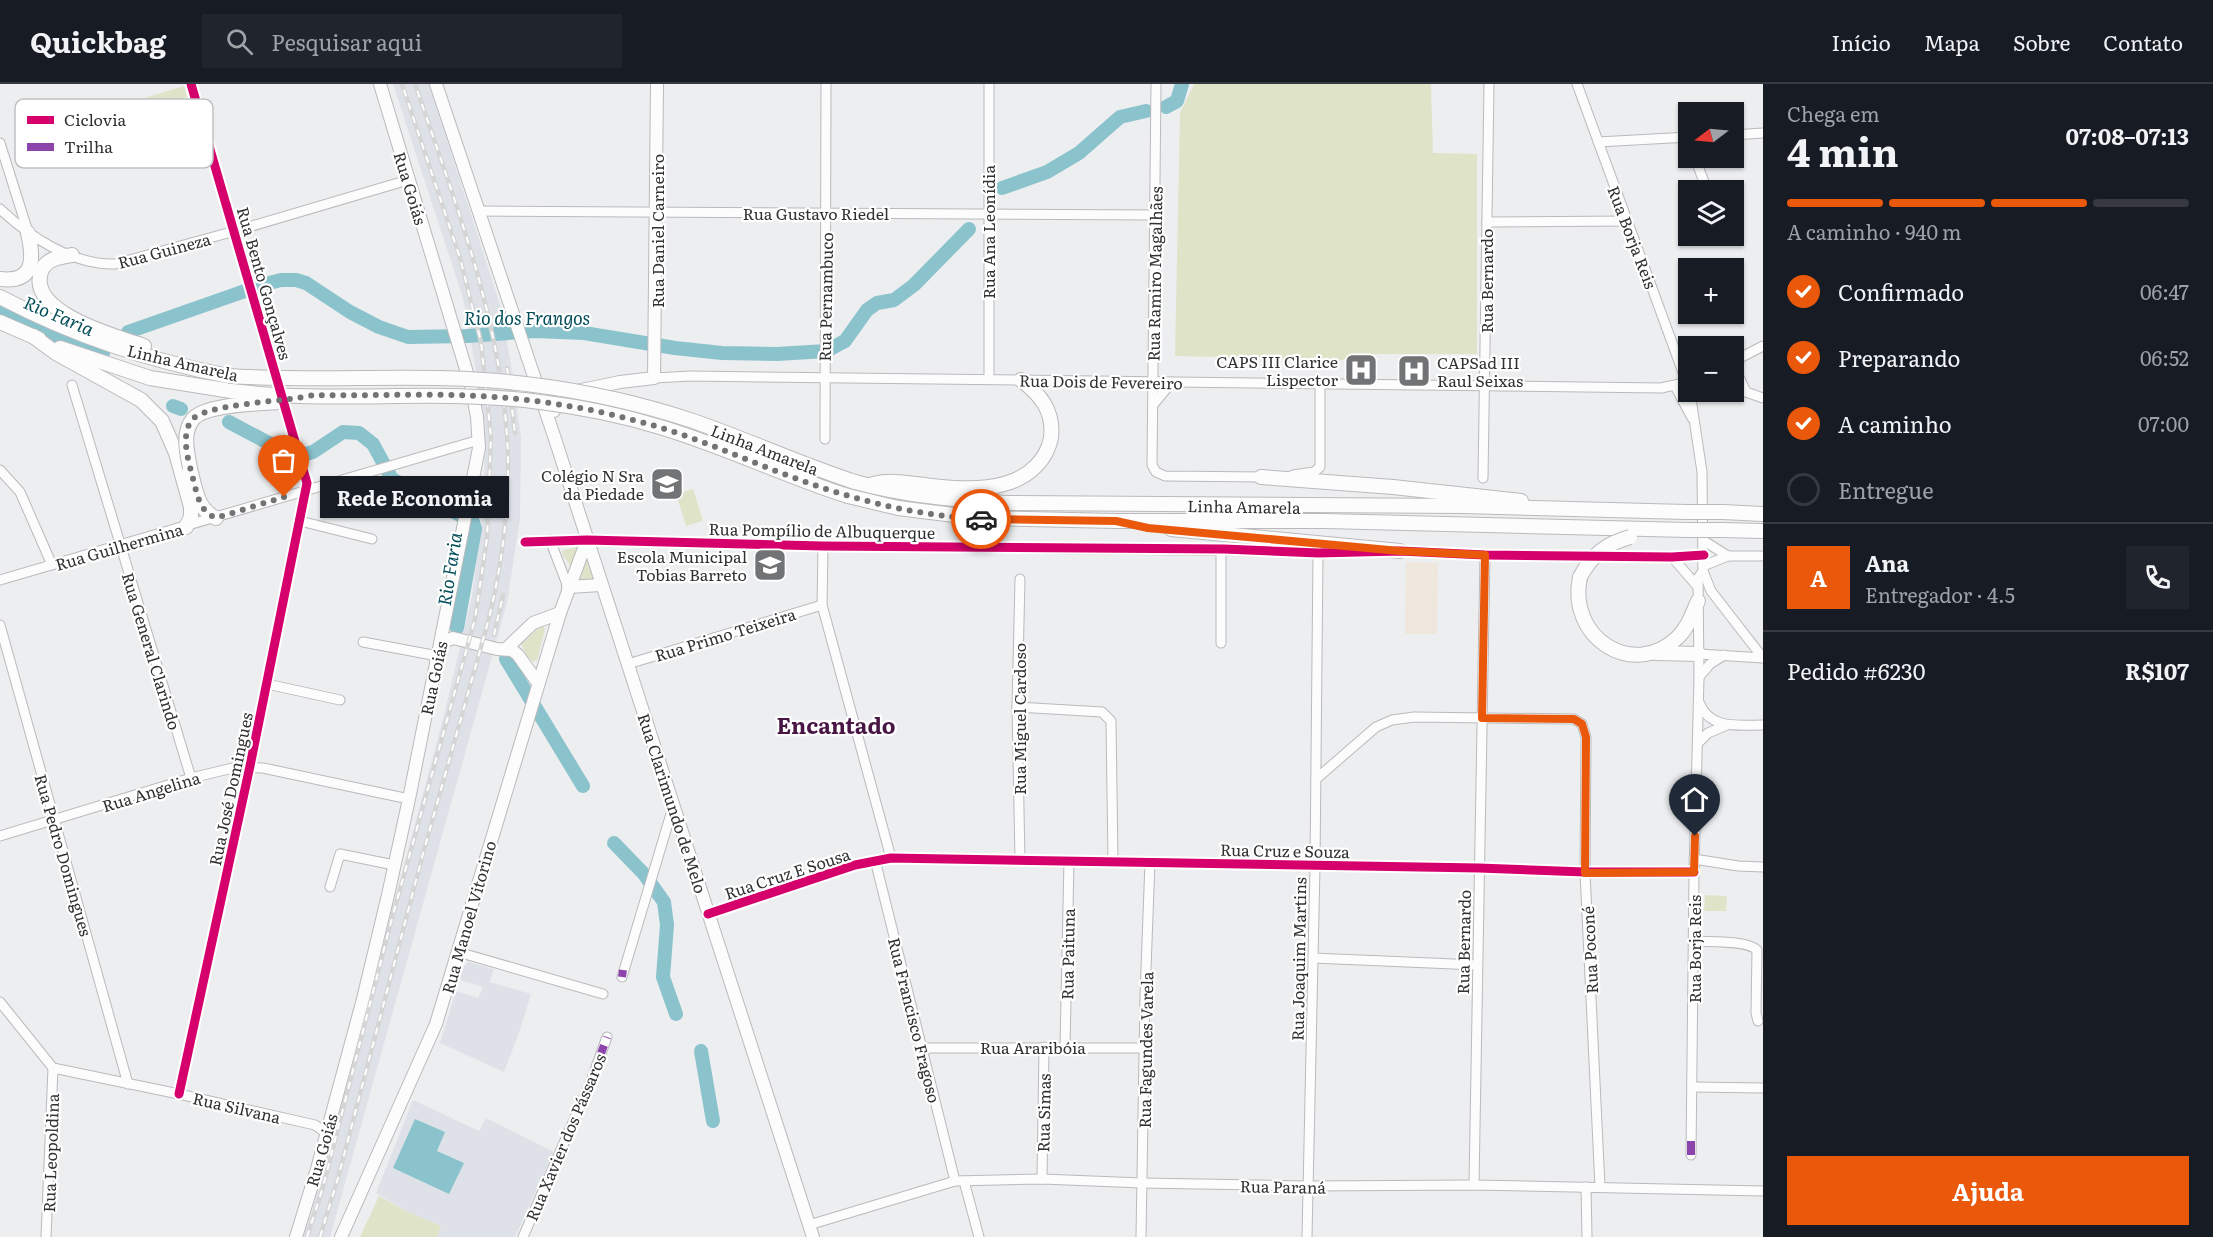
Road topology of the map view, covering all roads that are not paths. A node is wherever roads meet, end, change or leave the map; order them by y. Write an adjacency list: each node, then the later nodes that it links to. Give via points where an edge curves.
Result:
1 (191, 84): 10 (street, Rua Bento Gonçalves)
2 (380, 84): 17 (main road, Rua Goiás)
3 (436, 84): 19 (main road)
4 (657, 84): 20 (main road, Rua Daniel Carneiro)
5 (826, 84): 21 (street, Rua Pernambuco)
6 (989, 84): 22 (street, Rua Ana Leonídia)
7 (1156, 84): 23 (street, Rua Ramiro Magalhães)
8 (1489, 84): 25 (street, Rua Bernardo)
9 (1577, 84): 14 (street, Rua Borja Reis)
10 (195, 99)
11 (1763, 133): 12 (street)
12 (1744, 134)
13 (1678, 138): 14 (street)
14 (1598, 142): 24 (street, Rua Borja Reis)
15 (0, 143): 27 (street)
16 (213, 158): 26 (street, Rua Bento Gonçalves)
17 (408, 180): 26 (street, Rua Guineza); 57 (main road, Rua Goiás, via 475,403)
18 (0, 209): 27 (street, Rua Guineza)
19 (478, 211): 20 (street, Rua Gustavo Riedel); 32 (main road)
20 (657, 213): 21 (street, Rua Gustavo Riedel); 38 (main road, Rua Daniel Carneiro)
21 (826, 213): 22 (street, Rua Gustavo Riedel); 39 (street, Rua Pernambuco)
22 (988, 214): 23 (street, Rua Gustavo Riedel); 40 (street, Rua Ana Leonídia)
23 (1155, 215): 43 (street, Rua Ramiro Magalhães)
24 (1627, 221): 25 (street); 36 (street, Rua Borja Reis)
25 (1487, 222): 46 (street, Rua Bernardo)
26 (235, 231): 28 (street, Rua Guineza, via 115,264); 62 (street, Rua Bento Gonçalves, via 303,465)
27 (28, 233): 28 (street, Rua Guineza); 29 (highway, via 33,260 28,271 16,278)
28 (72, 255): 37 (highway, via 54,258 40,275 41,288 53,305 73,320)
29 (0, 279)
30 (0, 297): 37 (highway, Linha Amarela, via 81,334)
31 (0, 322): 33 (highway, Linha Amarela)
32 (518, 332): 49 (main road, via 544,383); 55 (main road)
33 (33, 336): 50 (highway, Linha Amarela, bridge, via 150,378 231,392); 68 (highway, via 141,400 162,421 176,453 191,507)
34 (1763, 346): 35 (street)
35 (1744, 356)
36 (1678, 357)
37 (190, 366): 61 (highway, Linha Amarela, bridge, via 230,376 315,380 494,380 608,397 685,419)
38 (654, 378): 39 (street, Rua Dois de Fevereiro); 49 (main road, Rua Dois de Fevereiro)
39 (824, 379): 40 (street, Rua Dois de Fevereiro); 56 (street, Rua Pernambuco)
40 (989, 379): 41 (street, Rua Dois de Fevereiro)
41 (1021, 380): 43 (street, Rua Dois de Fevereiro); 61 (highway, via 1041,396 1051,425 1046,452 1031,471 1006,484 989,487 934,487 890,481)
42 (1172, 382): 43 (street, Rua Dois de Fevereiro); 44 (street, Rua Dois de Fevereiro); 53 (street)
43 (1153, 383): 53 (street, Rua Ramiro Magalhães)
44 (1320, 384): 46 (street, Rua Dois de Fevereiro); 59 (street, via 1318,470)
45 (72, 385): 76 (street, Rua General Clarindo)
46 (1486, 386): 47 (street, Rua Dois de Fevereiro); 60 (street, Rua Bernardo)
47 (1675, 386): 54 (street, Rua Borja Reis)
48 (1744, 388): 51 (street)
49 (562, 394): 55 (main road, via 554,406)
50 (313, 395): 65 (highway, bridge, via 224,407 196,415 192,420 186,436 190,468 201,505); 67 (highway, Linha Amarela, bridge, via 484,397 583,408 660,427 799,480 898,508 952,516)
51 (1763, 398)
52 (1691, 402): 54 (street, Rua Borja Reis)
53 (1153, 405): 59 (street, Rua Ramiro Magalhães, via 1152,465 1156,472 1165,476)
54 (1694, 421): 74 (street, Rua Borja Reis, via 1702,472)
55 (555, 439): 73 (main road, Rua Clarimundo de Melo)
56 (825, 439)
57 (479, 440): 62 (street, Rua Guilhermina); 98 (main road, Rua Goiás, via 444,627)
58 (0, 470): 86 (street, via 20,492)
59 (1260, 477): 63 (highway, via 1450,492)
60 (1483, 478)
61 (861, 484): 63 (highway, Linha Amarela, via 932,498 1009,503)
62 (306, 490): 65 (street, Rua Guilhermina); 66 (street, Rua José Domingues)
63 (1582, 510): 64 (highway, Linha Amarela, bridge)
64 (1763, 514)
65 (216, 518): 68 (street, Rua Guilhermina)
66 (300, 521): 71 (street); 106 (street, Rua José Domingues)
67 (1116, 521): 69 (highway, Linha Amarela, via 1325,521); 79 (highway, via 1148,528)
68 (186, 527): 76 (street, Rua Guilhermina)
69 (1670, 530): 70 (highway, Linha Amarela, bridge); 100 (highway, bridge, via 1630,537 1601,549 1580,577 1577,599 1593,634 1618,652)
70 (1763, 531)
71 (372, 539)
72 (550, 540): 73 (street, Rua Pompílio de Albuquerque); 75 (street, Rua Pompílio de Albuquerque); 91 (street)
73 (587, 540): 77 (street, Rua Pompílio de Albuquerque); 90 (main road, Rua Clarimundo de Melo); 91 (main road, Rua Manoel Vitorino)
74 (1704, 541): 82 (street, Rua Borja Reis); 83 (street)
75 (525, 542)
76 (120, 546): 86 (street, Rua Guilhermina); 116 (street, Rua General Clarindo)
77 (823, 546): 78 (street, Rua Pompílio de Albuquerque); 93 (street)
78 (1221, 549): 80 (street, Rua Pompílio de Albuquerque); 97 (street)
79 (1400, 551): 80 (street, Rua Pompílio de Albuquerque); 81 (street, Rua Pompílio de Albuquerque)
80 (1318, 553): 117 (street, Rua Joaquim Martins)
81 (1485, 555): 85 (street, Rua Pompílio de Albuquerque); 111 (street, Rua Bernardo)
82 (1704, 555): 85 (street, Rua Pompílio de Albuquerque); 87 (street, Rua Borja Reis)
83 (1728, 555): 84 (street); 87 (street)
84 (1763, 556)
85 (1672, 557): 92 (street)
86 (51, 565): 89 (street, Rua Guilhermina)
87 (1703, 569): 92 (street, Rua Borja Reis, via 1698,578); 103 (street, via 1715,597)
88 (1020, 579): 110 (street, Rua Miguel Cardoso)
89 (0, 580)
90 (602, 585): 91 (main road); 104 (main road, Rua Clarimundo de Melo)
91 (568, 587): 94 (main road, Rua Manoel Vitorino)
92 (1698, 594): 100 (highway, via 1688,623 1677,638); 101 (street, Rua Borja Reis)
93 (822, 605): 104 (street, Rua Primo Teixeira); 122 (street)
94 (560, 613): 99 (main road, via 533,623); 107 (main road, Rua Manoel Vitorino)
95 (0, 625): 120 (street, Rua Pedro Domingues)
96 (363, 642): 98 (street)
97 (1221, 643)
98 (444, 646): 99 (main road); 118 (main road, Rua Goiás)
99 (506, 649): 107 (main road, via 518,655)
100 (1647, 653): 101 (highway)
101 (1699, 654): 102 (street); 105 (street, Rua Borja Reis)
102 (1724, 655): 103 (street); 105 (street)
103 (1763, 658)
104 (628, 664): 119 (main road, Rua Clarimundo de Melo)
105 (1699, 678): 108 (street, Rua Borja Reis)
106 (267, 684): 109 (street); 115 (street, Rua José Domingues)
107 (537, 688): 138 (main road, Rua Manoel Vitorino)
108 (1698, 699): 112 (street, via 1709,718); 114 (street, Rua Borja Reis)
109 (340, 700)
110 (1017, 706): 125 (street, Rua Miguel Cardoso); 127 (street, via 1106,714 1112,725)
111 (1482, 718): 117 (street, via 1414,717 1384,723); 132 (street, Rua Bernardo); 134 (street, Rua Poconé, via 1574,719 1582,724 1586,737)
112 (1727, 725): 113 (street); 114 (street, via 1708,733)
113 (1763, 725)
114 (1698, 743): 123 (street, Rua Borja Reis)
115 (250, 766): 116 (street, Rua Angelina); 118 (street, Rua Angelina); 154 (street, Rua José Domingues)
116 (191, 778): 120 (street, Rua Angelina)
117 (1316, 779): 130 (street, Rua Joaquim Martins)
118 (410, 799): 129 (main road, Rua Goiás)
119 (673, 807): 136 (main road, Rua Clarimundo de Melo); 141 (street)
120 (54, 820): 121 (street, Rua Angelina); 151 (street, Rua Pedro Domingues)
121 (0, 836)
122 (891, 858): 124 (street, Rua Cruz e Souza); 125 (street, Rua Cruz e Souza)
123 (1695, 859): 131 (street); 133 (street, Rua Borja Reis)
124 (875, 860): 136 (street, Rua Cruz E Sousa); 148 (street, Rua Francisco Fragoso)
125 (1020, 860): 126 (street, Rua Cruz e Souza)
126 (1069, 861): 127 (street, Rua Cruz e Souza); 147 (street, Rua Paituna)
127 (1113, 862): 128 (street, Rua Cruz e Souza)
128 (1150, 862): 130 (street, Rua Cruz e Souza); 149 (street, Rua Fagundes Varela)
129 (394, 865): 135 (street, via 340,854); 155 (main road, Rua Goiás, via 363,999)
130 (1315, 866): 132 (street, Rua Cruz e Souza); 139 (street, Rua Joaquim Martins)
131 (1763, 867)
132 (1479, 868): 134 (street, Rua Cruz e Souza); 140 (street, Rua Bernardo)
133 (1694, 872): 134 (street, Rua Cruz e Souza); 137 (street, Rua Borja Reis)
134 (1585, 873): 165 (street, Rua Poconé)
135 (330, 887)
136 (708, 914): 167 (main road, Rua Clarimundo de Melo)
137 (1694, 941): 144 (street, via 1738,943 1757,950); 152 (street, Rua Borja Reis)
138 (458, 952): 142 (street); 170 (main road, Rua Manoel Vitorino, via 436,1024)
139 (1313, 958): 140 (street); 163 (street, Rua Joaquim Martins)
140 (1477, 965): 162 (street, Rua Bernardo)
141 (622, 974)
142 (603, 994)
143 (0, 1002): 150 (street)
144 (1758, 1021)
145 (607, 1037): 171 (street, Rua Xavier dos Pássaros)
146 (1044, 1047): 147 (street, Rua Araribóia); 148 (street, Rua Araribóia); 159 (street, Rua Simas)
147 (1065, 1047): 149 (street, Rua Araribóia)
148 (920, 1048): 160 (street, Rua Francisco Fragoso)
149 (1145, 1048): 161 (street, Rua Fagundes Varela)
150 (53, 1068): 151 (street, Rua Silvana); 168 (street, Rua Leopoldina)
151 (128, 1084): 154 (street, Rua Silvana)
152 (1692, 1087): 153 (street); 158 (street, Rua Borja Reis)
153 (1763, 1088)
154 (179, 1094): 156 (street, Rua Silvana)
155 (329, 1120): 156 (street); 157 (main road, Rua Goiás)
156 (315, 1125): 157 (street, Rua Silvana)
157 (326, 1134): 169 (main road, Rua Goiás)
158 (1691, 1155)
159 (1042, 1179): 160 (street, Rua Paraná); 161 (street, Rua Paraná)
160 (959, 1181): 167 (street, Rua Paraná); 173 (street, Rua Francisco Fragoso)
161 (1142, 1183): 163 (street, Rua Paraná); 174 (street, Rua Fagundes Varela)
162 (1474, 1185): 163 (street, Rua Paraná); 164 (street, Rua Paraná)
163 (1307, 1186): 175 (street, Rua Joaquim Martins)
164 (1586, 1187): 165 (street, Rua Paraná); 176 (street)
165 (1600, 1187): 166 (street, Rua Paraná)
166 (1763, 1191)
167 (809, 1225): 172 (main road, Rua Clarimundo de Melo)
168 (46, 1237)
169 (296, 1237)
170 (341, 1237)
171 (523, 1237)
172 (813, 1237)
173 (979, 1237)
174 (1141, 1237)
175 (1307, 1237)
176 (1587, 1237)

